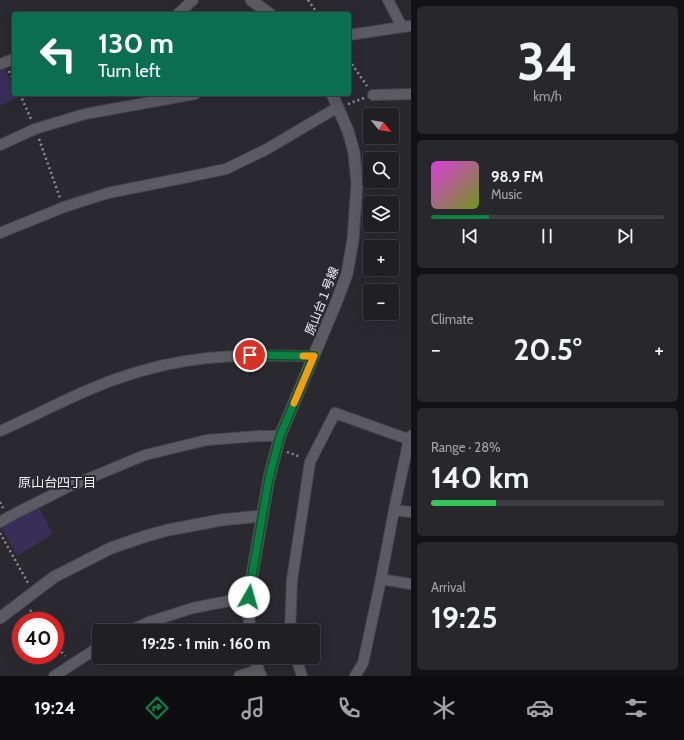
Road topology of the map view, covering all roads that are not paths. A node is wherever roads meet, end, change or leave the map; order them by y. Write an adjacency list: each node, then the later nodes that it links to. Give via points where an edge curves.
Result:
1 (193, 0): 4 (street)
2 (252, 0): 5 (street)
3 (388, 0): 6 (street)
4 (180, 12)
5 (267, 12)
6 (406, 27): 7 (street)
7 (351, 35)
8 (12, 60): 9 (street)
9 (0, 64)
10 (411, 94): 11 (street)
11 (373, 95)
12 (184, 96): 15 (street, via 85,114 35,129)
13 (333, 96): 14 (street, 原山台１号線)
14 (338, 107): 16 (street, via 267,149 226,169 108,193); 17 (street, 原山台１号線, via 354,152 357,184 353,240 347,274)
15 (0, 145)
16 (0, 233)
17 (314, 356): 18 (street, via 250,355 170,364 117,378); 19 (street, 原山台１号線)
18 (0, 431)
19 (280, 436): 23 (street, 原山台１号線); 24 (street, via 207,440 145,455 68,487)
20 (410, 438): 21 (street); 31 (street, via 335,413 310,462 292,580)
21 (394, 510): 22 (street); 25 (street)
22 (411, 512)
23 (262, 516): 27 (street, 原山台１号線); 28 (street, via 221,520 168,530 112,548 54,577)
24 (0, 522)
25 (381, 579): 26 (street); 38 (street, via 363,663)
26 (411, 584)
27 (249, 597): 29 (street, via 193,608); 30 (street, 原山台１号線)
28 (0, 618)
29 (145, 624)
30 (249, 624)
31 (290, 624)
32 (92, 652): 35 (street)
33 (298, 664): 37 (street)
34 (260, 673): 36 (street)
35 (54, 676)
36 (239, 676)
37 (302, 676)
38 (355, 676)

